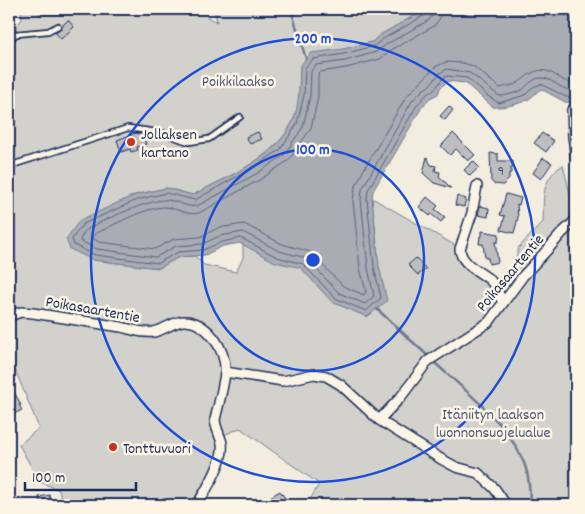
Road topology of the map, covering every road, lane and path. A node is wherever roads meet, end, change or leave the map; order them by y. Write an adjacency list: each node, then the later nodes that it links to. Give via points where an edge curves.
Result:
1 (58, 26): 2 (lane, via 48,31 16,34)
2 (9, 41)
3 (572, 110): 5 (street)
4 (240, 117): 6 (lane, via 209,139 189,142 163,133 128,128)
5 (576, 158)
6 (9, 166)
7 (476, 186): 9 (street, via 460,254 463,260 492,282)
8 (576, 220): 9 (street, Poikasaartentie)
9 (502, 302): 12 (street, Poikasaartentie, via 489,322 428,361 400,398)
10 (9, 316): 11 (street, Poikasaartentie, via 33,313 154,332 178,322 192,322 212,335 221,352)
11 (225, 372): 12 (street, via 283,381 314,374 326,376); 13 (street, via 215,420 222,450 219,463)
12 (378, 420): 14 (street, via 440,459 478,473)
13 (197, 505)
14 (506, 505)

